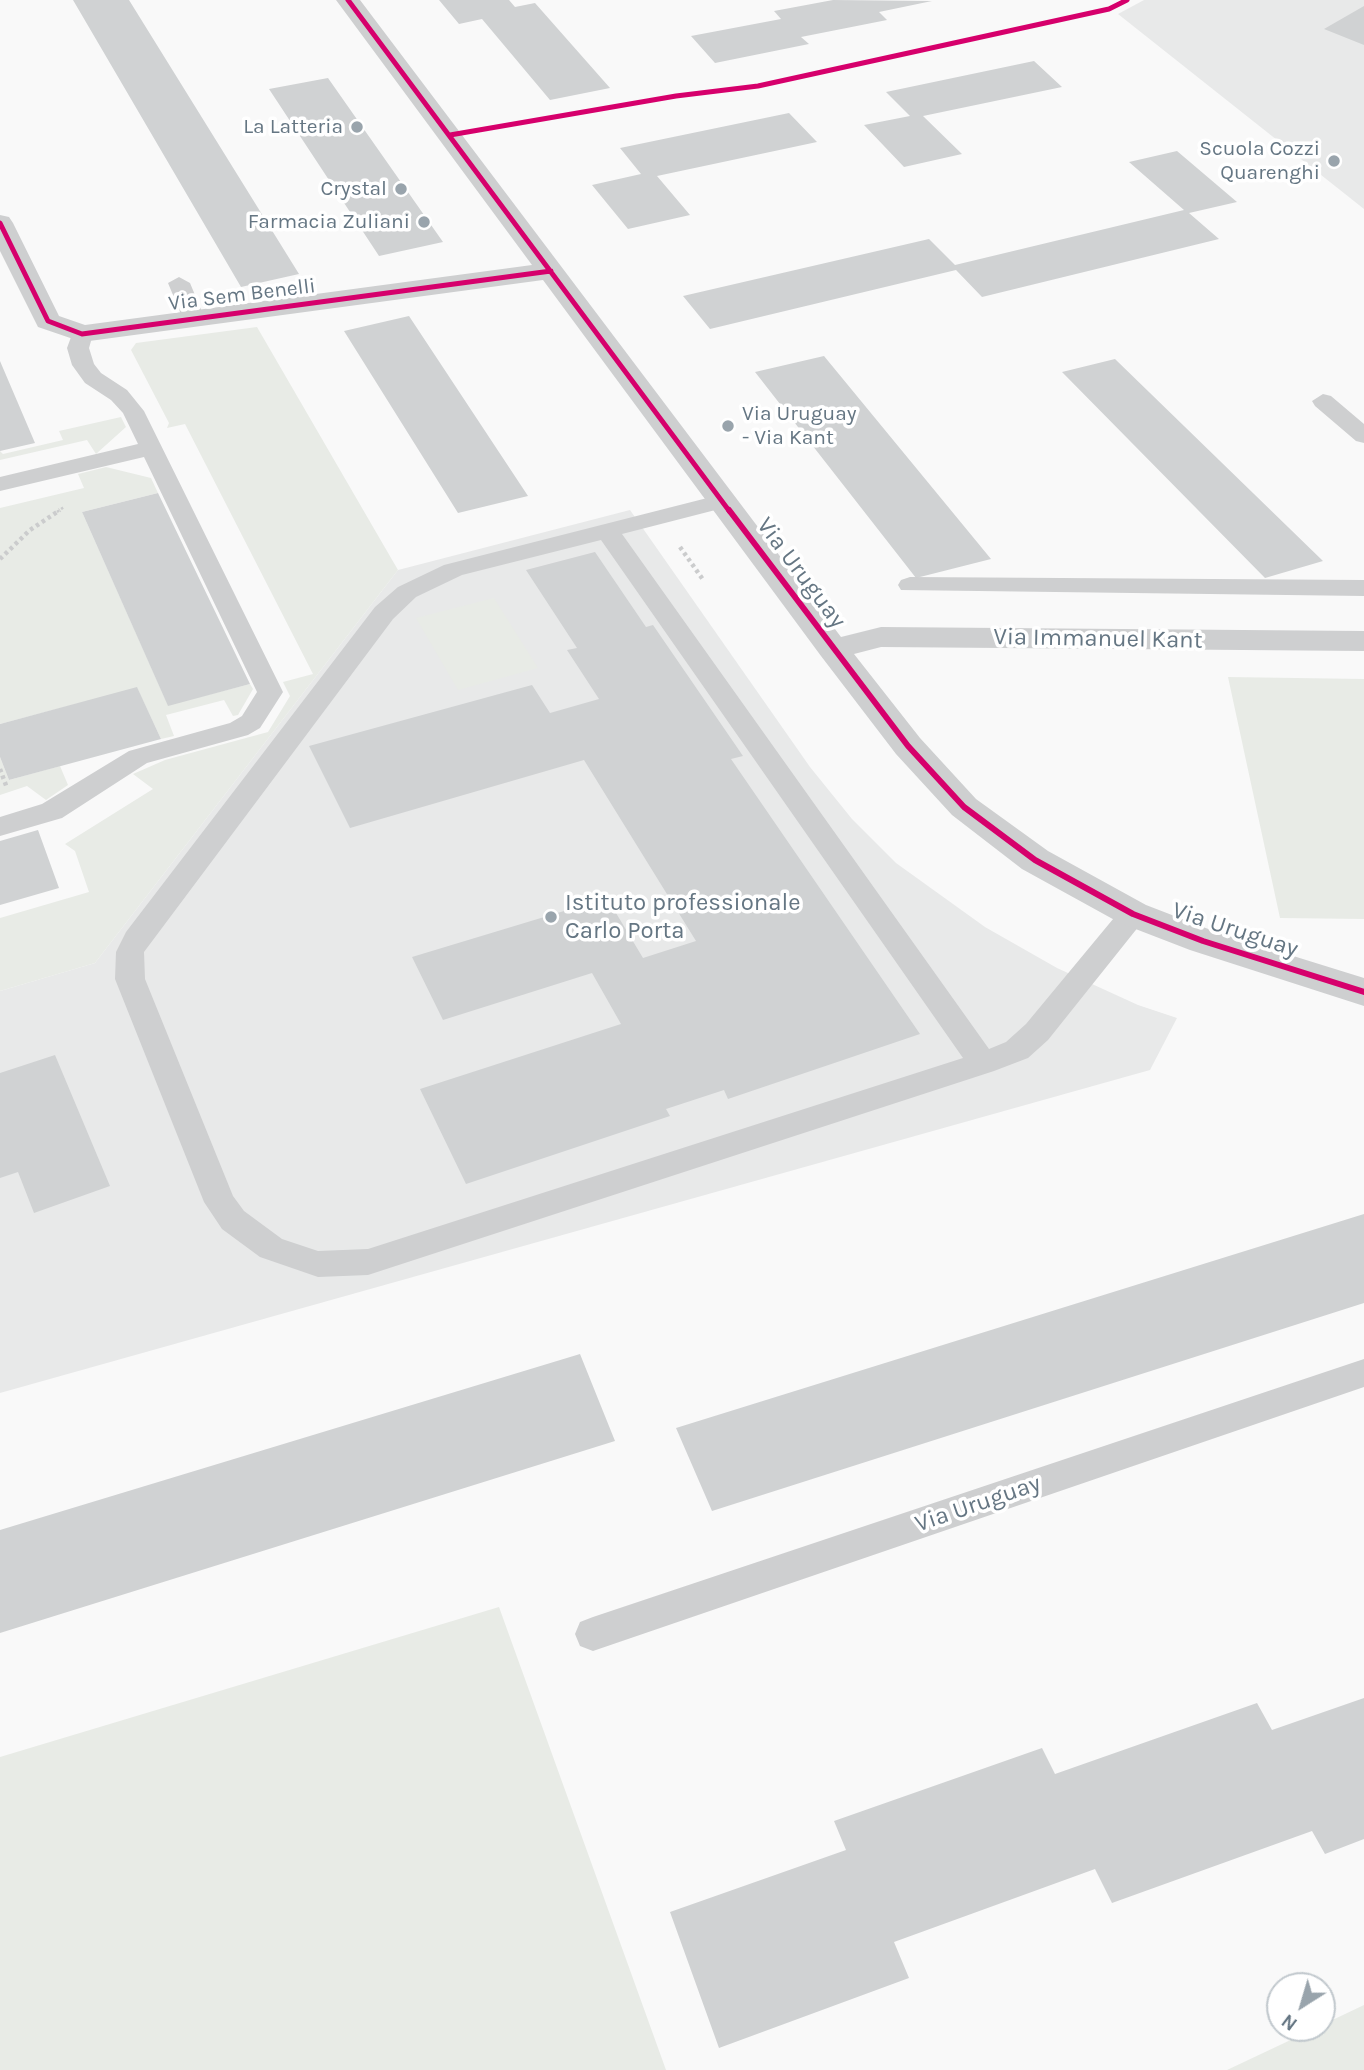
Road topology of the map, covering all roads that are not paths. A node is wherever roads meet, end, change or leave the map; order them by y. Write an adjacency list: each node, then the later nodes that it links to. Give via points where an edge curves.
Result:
1 (348, 0): 3 (street, Via Uruguay)
2 (0, 223): 6 (street, Via Sem Benelli, via 48,321)
3 (551, 271): 5 (street, Via Sem Benelli); 11 (street, Via Uruguay)
4 (179, 283): 5 (lane)
5 (194, 319): 6 (street, Via Sem Benelli)
6 (82, 334): 9 (lane, via 78,348 83,365 93,378 127,402)
7 (1323, 401): 8 (lane)
8 (1364, 436)
9 (151, 448): 10 (lane); 17 (lane, via 270,687 269,697 251,722 239,729 138,757 52,811)
10 (0, 484)
11 (723, 501): 12 (lane); 16 (street, Via Uruguay)
12 (607, 531): 20 (lane); 20 (lane, via 453,570 419,584 395,602 136,939 130,952 130,979 220,1202 250,1235 295,1258 318,1264 368,1262)
13 (909, 585): 14 (lane)
14 (1364, 588)
15 (1364, 641): 16 (street, Via Immanuel Kant, via 881,637)
16 (833, 649): 18 (street, Via Uruguay, via 908,746 975,816 1061,877)
17 (0, 827)
18 (1133, 914): 19 (street, Via Uruguay); 20 (lane, via 1037,1032 1017,1050)
19 (1364, 992)
20 (984, 1063)
21 (1364, 1373): 22 (lane, Via Uruguay)
22 (593, 1634)

